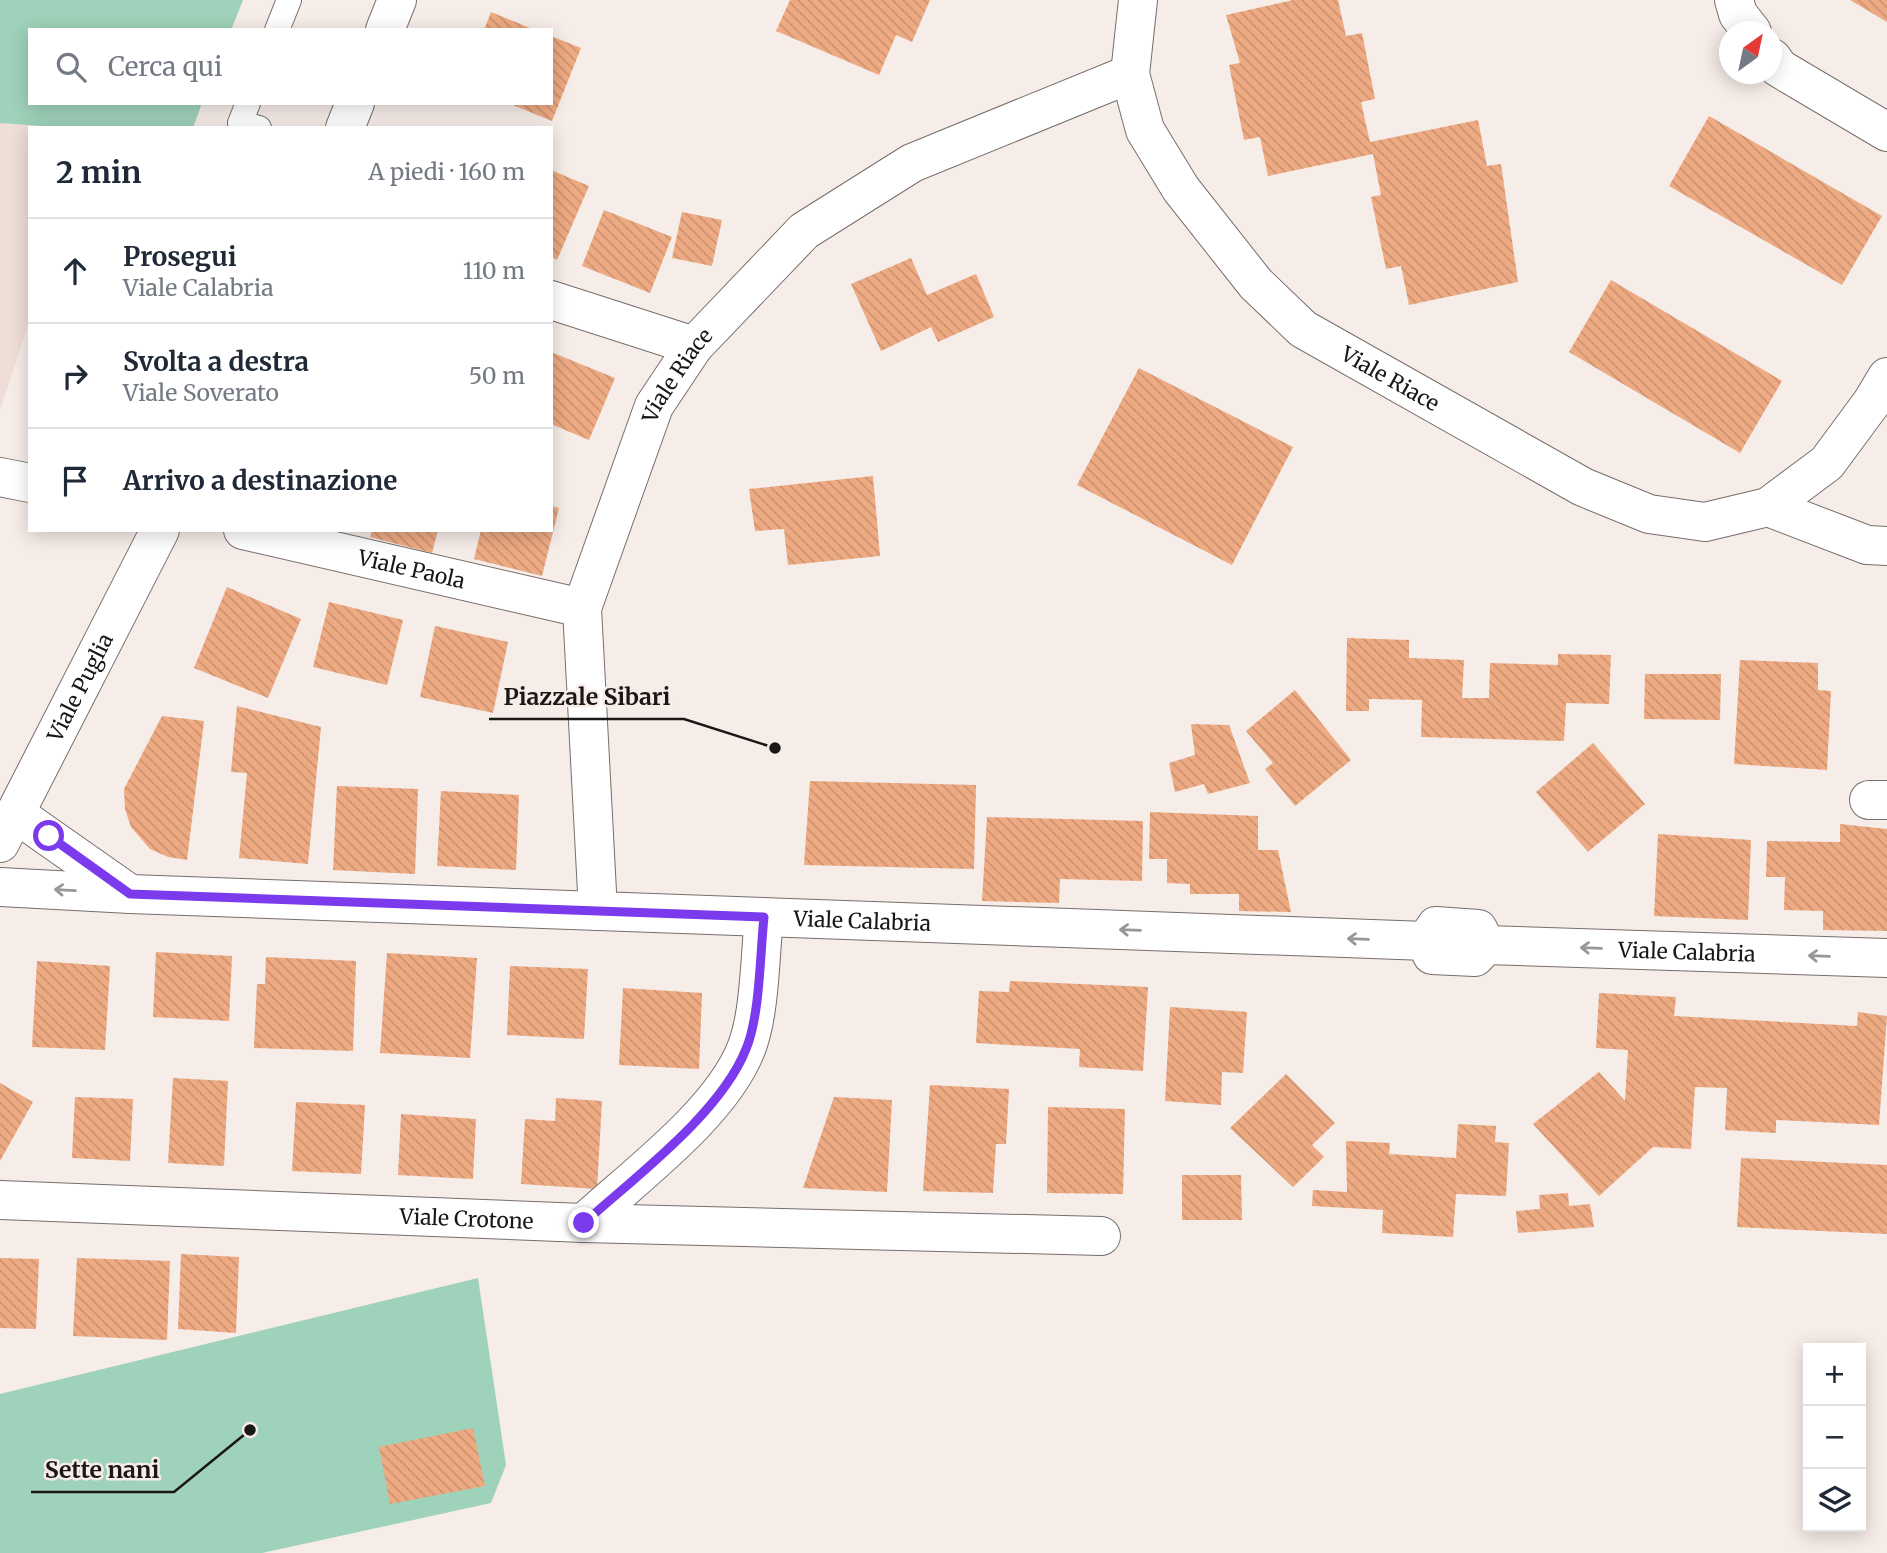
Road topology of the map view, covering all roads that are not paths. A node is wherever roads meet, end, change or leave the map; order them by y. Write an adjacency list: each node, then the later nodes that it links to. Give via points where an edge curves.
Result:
1 (289, 0): 6 (lane)
2 (397, 0): 7 (street)
3 (1138, 0): 9 (street, Viale Riace)
4 (1734, 0): 5 (street)
5 (1743, 21)
6 (278, 28)
7 (386, 28)
8 (1782, 70): 14 (street)
9 (1130, 75): 16 (street, Viale Riace, via 912,163 804,231); 20 (street, Viale Riace, via 1145,130 1181,189 1233,258 1303,329 1583,487 1649,514 1705,522)
10 (247, 105): 12 (lane, via 240,123)
11 (354, 105): 13 (street)
12 (251, 126)
13 (346, 126)
14 (1887, 132)
15 (553, 301): 16 (street)
16 (694, 346): 24 (street, Viale Riace, via 654,406)
17 (1887, 377): 20 (street, Viale Riace, via 1827,463)
18 (0, 477): 19 (street)
19 (28, 483)
20 (1768, 507): 23 (street, via 1867,545)
21 (159, 532): 25 (street, Viale Puglia)
22 (252, 532): 24 (street, Viale Paola)
23 (1887, 546)
24 (582, 608): 28 (street, Viale Riace)
25 (8, 829): 27 (street)
26 (0, 887): 27 (street, Viale Calabria, one-way to 26)
27 (130, 894): 28 (street, Viale Calabria)
28 (598, 911): 29 (street, Viale Calabria)
29 (764, 917): 30 (street, Viale Calabria, one-way to 29, via 1486,945 1478,929 1436,926 1426,941); 32 (street, via 747,1048 729,1080 702,1115)
30 (1887, 958)
31 (0, 1200): 32 (street, Viale Crotone)
32 (584, 1223): 33 (street, Viale Crotone)
33 (1101, 1236)

